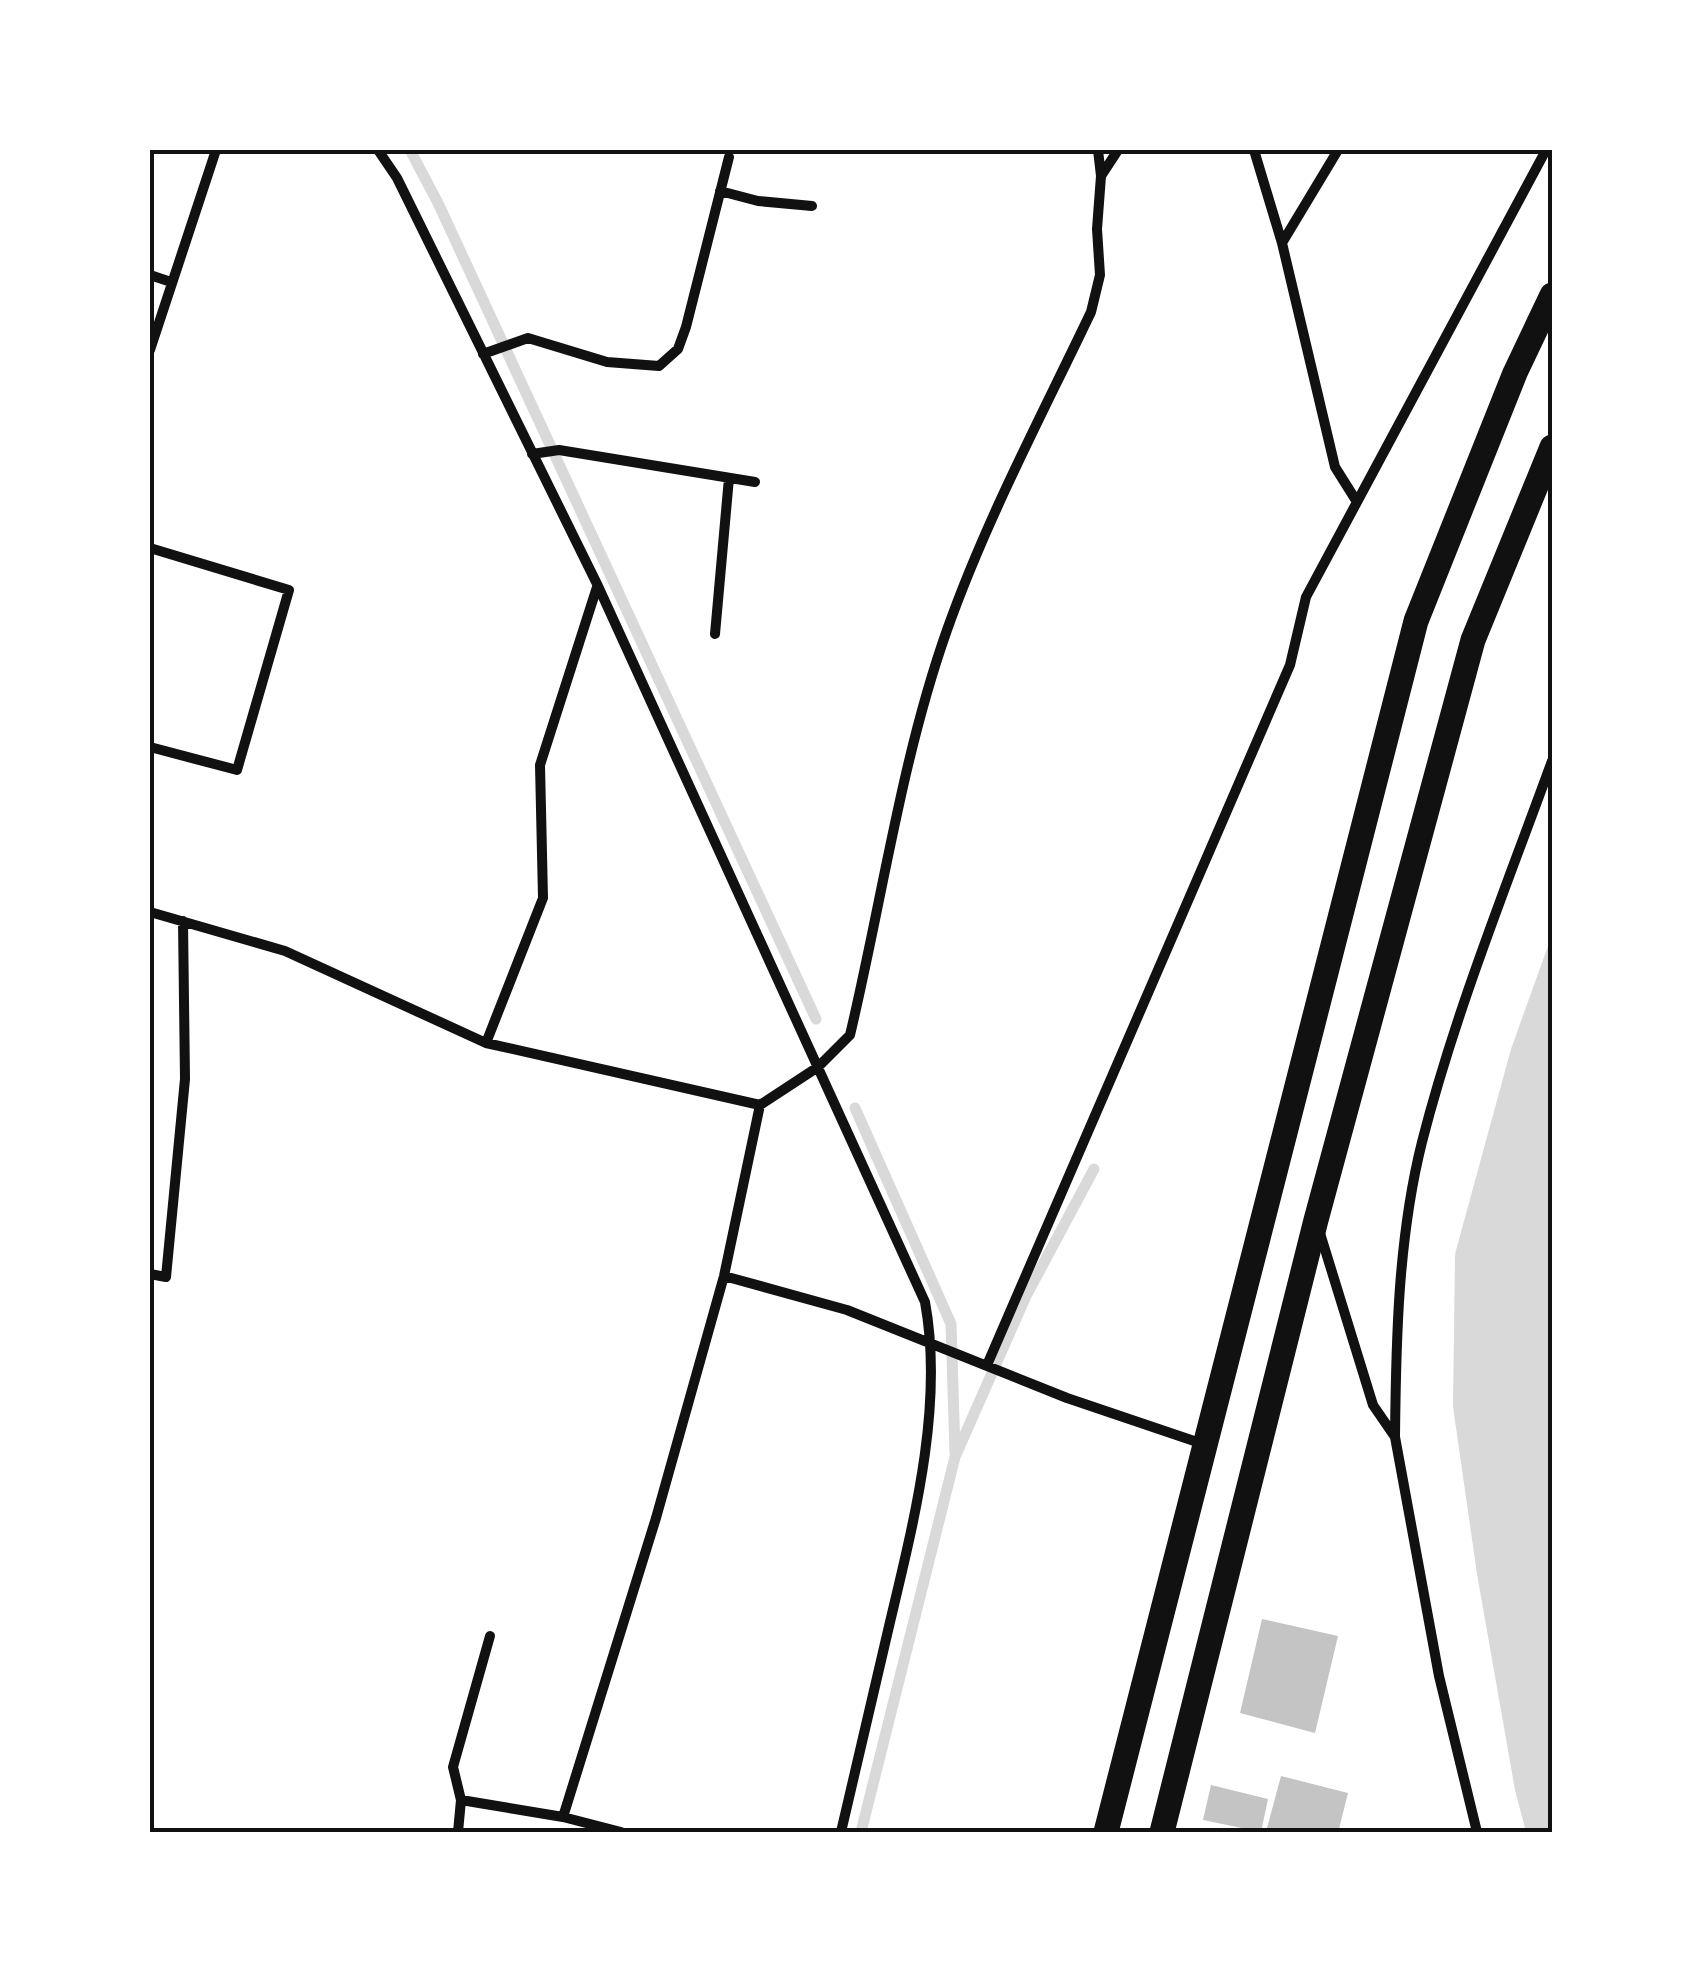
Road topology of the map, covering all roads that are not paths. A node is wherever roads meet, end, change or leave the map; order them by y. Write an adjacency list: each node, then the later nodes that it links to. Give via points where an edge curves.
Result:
1 (216, 150): 14 (street)
2 (378, 150): 17 (street)
3 (1098, 150): 9 (street)
4 (1118, 150): 9 (street)
5 (1254, 150): 12 (street)
6 (1338, 150): 12 (street)
7 (1546, 150): 22 (street)
8 (729, 157): 10 (street)
9 (1101, 176): 31 (street, via 1100,275 1092,312 977,552 946,632 913,744 850,1035)
10 (720, 192): 11 (street); 17 (street, via 686,327 678,349 659,366 607,362 528,338)
11 (812, 206)
12 (1282, 243): 22 (street, via 1335,467)
13 (150, 275): 14 (street)
14 (171, 282): 16 (street)
15 (1552, 295): 39 (highway, via 1514,373 1416,621)
16 (150, 350)
17 (488, 352): 19 (street)
18 (1552, 447): 33 (highway, via 1472,640)
19 (537, 453): 20 (street, via 560,450); 24 (street)
20 (729, 478): 21 (street); 25 (street)
21 (754, 482)
22 (1357, 502): 37 (street, via 1306,597 1290,664)
23 (150, 548): 26 (street, via 288,590 236,770)
24 (598, 586): 30 (street, via 540,765 543,898); 31 (street)
25 (716, 634)
26 (150, 747)
27 (1552, 762): 38 (street, via 1422,1143 1398,1306)
28 (150, 912): 29 (street)
29 (183, 920): 30 (street, via 285,952); 34 (street, via 184,1099 166,1277)
30 (486, 1043): 32 (street)
31 (818, 1067): 32 (street); 36 (street, via 924,1302)
32 (760, 1105): 35 (street)
33 (1316, 1220): 38 (street, via 1374,1406); 47 (highway)
34 (150, 1274)
35 (724, 1276): 36 (street, via 847,1310); 42 (street)
36 (932, 1345): 37 (street); 45 (street, via 910,1537)
37 (986, 1365): 39 (street)
38 (1395, 1437): 48 (street, via 1439,1676)
39 (1207, 1445): 46 (highway)
40 (490, 1636): 41 (street, via 453,1767)
41 (461, 1800): 42 (street); 43 (street)
42 (563, 1818): 44 (street)
43 (458, 1832)
44 (621, 1832)
45 (841, 1832)
46 (1106, 1832)
47 (1162, 1832)
48 (1477, 1832)

